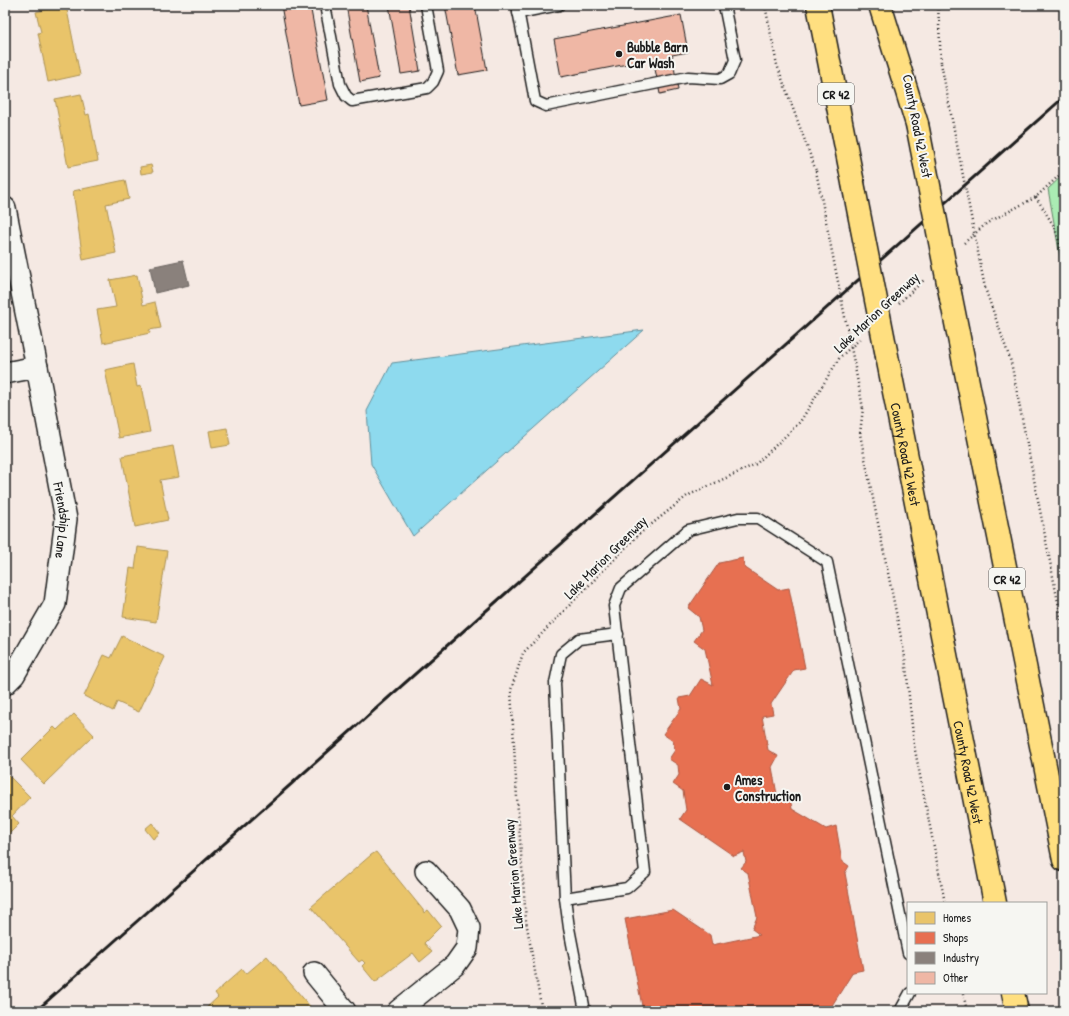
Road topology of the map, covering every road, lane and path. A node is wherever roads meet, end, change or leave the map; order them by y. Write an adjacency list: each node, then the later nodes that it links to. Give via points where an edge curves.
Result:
1 (324, 5): 2 (lane, via 340,84 346,96 352,101 427,88 433,82 438,71)
2 (426, 5)
3 (559, 5): 10 (lane)
4 (724, 5): 10 (lane, via 735,60 729,74 720,80 688,77 546,106 535,101)
5 (766, 5): 28 (path, bridge, via 777,65 816,171 862,408 860,434 905,657 914,745)
6 (818, 5): 29 (highway, County Road 42 West / CR 42, bridge)
7 (880, 5): 11 (highway)
8 (894, 5): 11 (highway, County Road 42 West / CR 42)
9 (938, 5): 22 (path, bridge, via 942,63 985,288 1011,362)
10 (517, 9)
11 (918, 124): 25 (highway, County Road 42 West / CR 42, bridge)
12 (1064, 171): 13 (path)
13 (1036, 197): 15 (path, via 987,222); 16 (path, via 1054,228)
14 (5, 208): 20 (street, Friendship Lane)
15 (963, 244)
16 (1064, 260)
17 (928, 276): 18 (path, Lake Marion Greenway)
18 (899, 303)
19 (864, 336): 37 (path, Lake Marion Greenway, via 840,357 800,422 756,464 687,496 638,535 523,654 511,690 511,698 526,921)
20 (37, 367): 21 (street); 24 (street, Friendship Lane, via 66,519 55,604 14,675)
21 (5, 373)
22 (1064, 632)
23 (618, 634): 27 (lane, via 579,640 561,654 555,683); 27 (lane, via 646,872 627,888); 30 (lane, via 614,606 621,588 688,530 738,518 758,518 827,562)
24 (5, 684)
25 (1064, 860)
26 (426, 871): 36 (street, via 460,909 469,928 467,948 455,965)
27 (565, 898): 38 (lane)
28 (945, 902)
29 (995, 902)
30 (907, 948)
31 (314, 973): 35 (street)
32 (909, 994): 39 (lane)
33 (963, 994): 40 (path)
34 (1013, 994): 41 (highway)
35 (345, 1011)
36 (398, 1011)
37 (542, 1011)
38 (585, 1011)
39 (900, 1011)
40 (967, 1011)
41 (1016, 1011)

